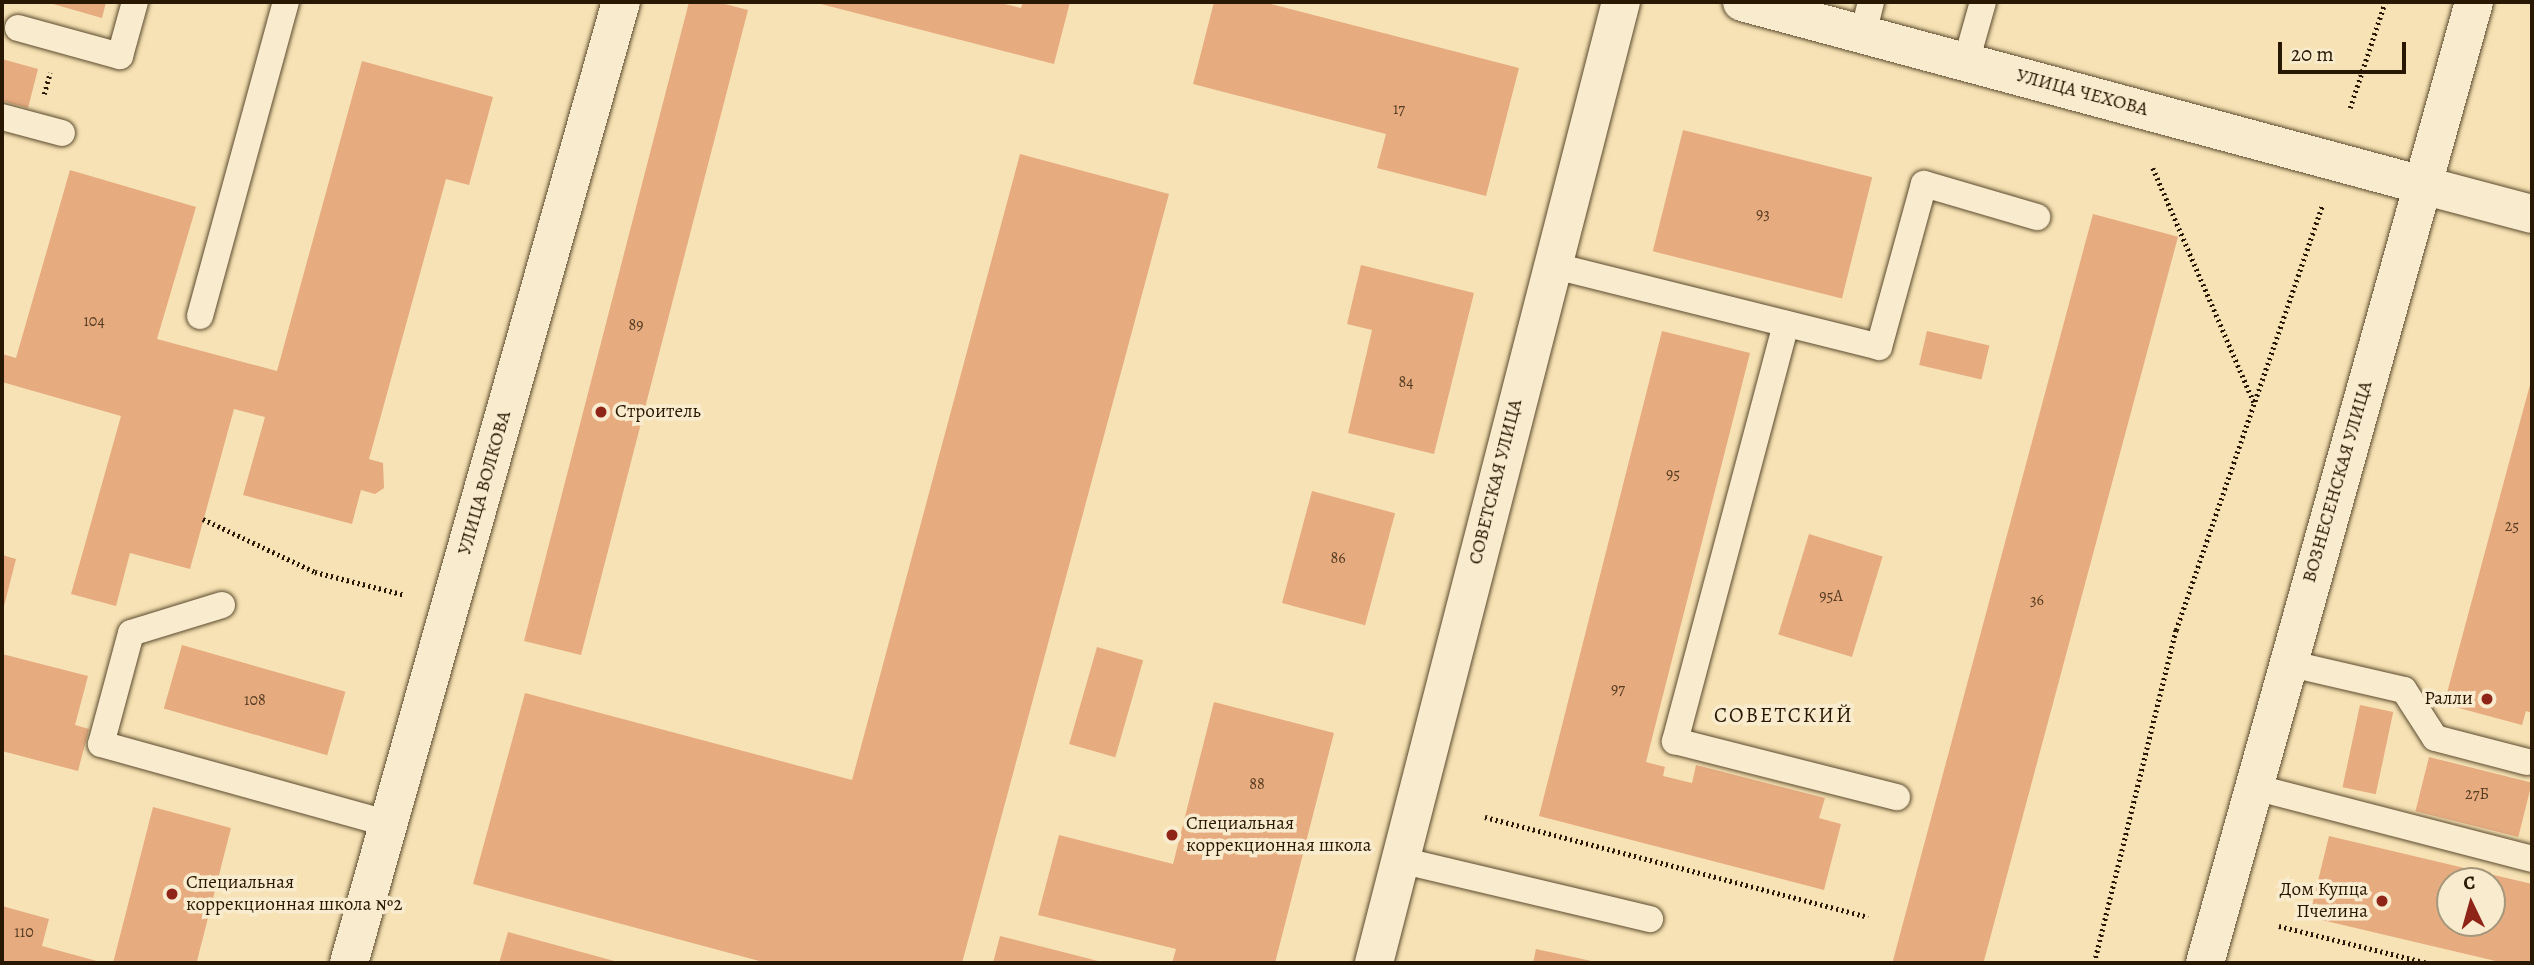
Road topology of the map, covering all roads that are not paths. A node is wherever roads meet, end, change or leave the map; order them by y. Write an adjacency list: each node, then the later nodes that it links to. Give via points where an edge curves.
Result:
1 (135, 2): 9 (lane, via 120,56)
2 (286, 2): 17 (lane)
3 (621, 2): 24 (street, УЛИЦА ВОЛКОВА)
4 (1621, 2): 16 (street, СОВЕТСКАЯ УЛИЦА)
5 (1742, 2): 8 (street, УЛИЦА ЧЕХОВА)
6 (1983, 2): 10 (lane)
7 (2474, 2): 13 (street, ВОЗНЕСЕНСКАЯ УЛИЦА)
8 (1867, 18): 10 (street, УЛИЦА ЧЕХОВА)
9 (18, 28)
10 (1966, 62): 13 (street, УЛИЦА ЧЕХОВА)
11 (2, 117): 12 (lane)
12 (62, 132)
13 (2422, 185): 14 (street, УЛИЦА ЧЕХОВА); 20 (street, ВОЗНЕСЕНСКАЯ УЛИЦА)
14 (2532, 214)
15 (2037, 217): 18 (lane, via 1924,184 1879,347)
16 (1551, 265): 18 (lane); 26 (street, СОВЕТСКАЯ УЛИЦА)
17 (200, 316)
18 (1786, 324): 23 (lane, via 1675,741)
19 (222, 605): 24 (lane, via 131,633 101,744)
20 (2287, 663): 21 (lane, via 2404,690 2435,738); 22 (street, ВОЗНЕСЕНСКАЯ УЛИЦА)
21 (2527, 762)
22 (2254, 787): 25 (lane); 30 (street, ВОЗНЕСЕНСКАЯ УЛИЦА)
23 (1897, 797)
24 (389, 824): 28 (street, УЛИЦА ВОЛКОВА)
25 (2532, 859)
26 (1400, 860): 27 (lane); 29 (street, СОВЕТСКАЯ УЛИЦА)
27 (1650, 919)
28 (349, 963)
29 (1374, 963)
30 (2206, 963)

